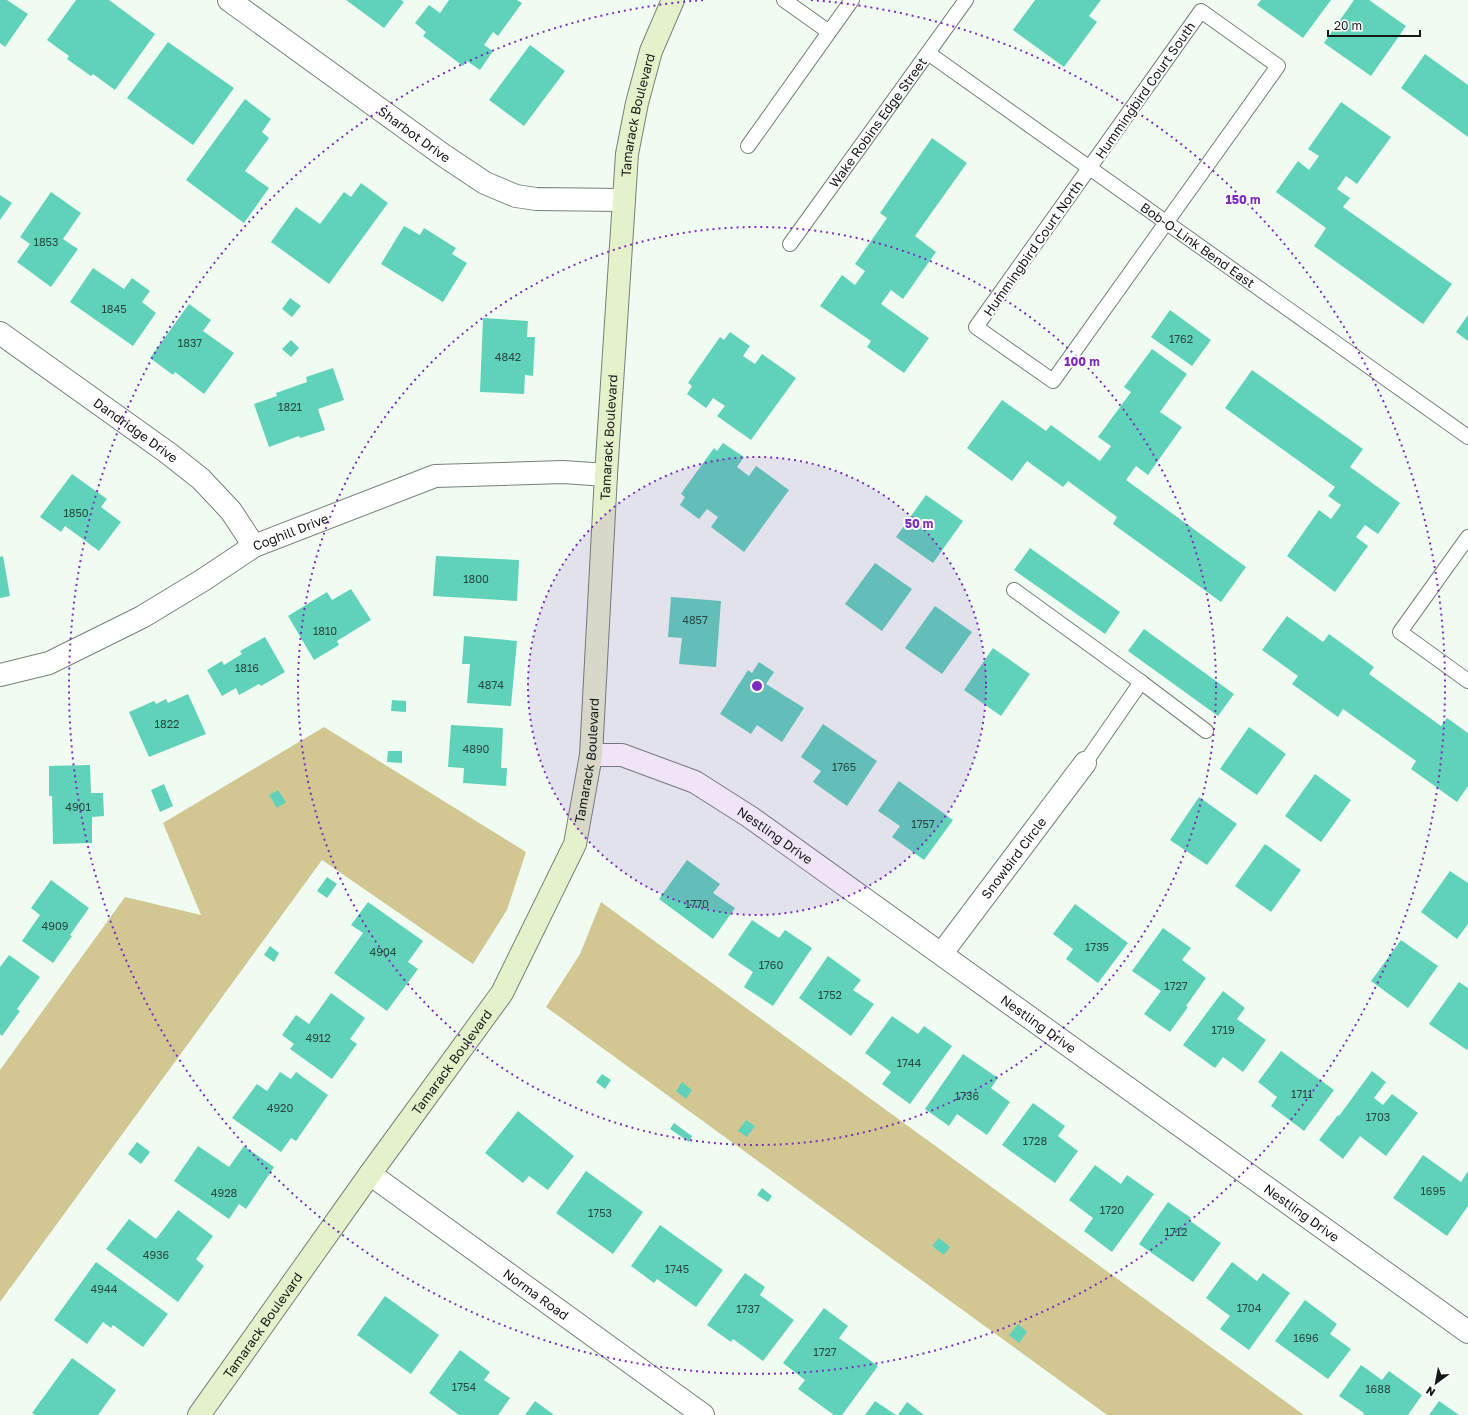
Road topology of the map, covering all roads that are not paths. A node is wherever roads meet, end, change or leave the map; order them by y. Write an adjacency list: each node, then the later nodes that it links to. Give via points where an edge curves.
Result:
1 (229, 0): 10 (street, Sharbot Drive, via 485,183 516,196 536,199)
2 (673, 0): 10 (street, Tamarack Boulevard, via 651,51 637,103 627,154)
3 (784, 0): 6 (lane)
4 (852, 0): 6 (lane)
5 (966, 0): 7 (lane, Wake Robins Edge Street)
6 (829, 32): 8 (lane)
7 (928, 53): 9 (lane, Bob-O-Link Bend East); 12 (lane, Wake Robins Edge Street)
8 (748, 146)
9 (1089, 169): 11 (lane, Bob-O-Link Bend East); 11 (lane, Hummingbird Court South, via 1201,11 1278,66); 11 (lane, Hummingbird Court North, via 976,326 1053,381)
10 (624, 200): 15 (street, Tamarack Boulevard)
11 (1166, 223): 14 (lane, Bob-O-Link Bend East)
12 (790, 244)
13 (0, 333): 17 (street, Dandridge Drive, via 201,479 230,511)
14 (1468, 437)
15 (606, 475): 17 (street, Coghill Drive, via 563,472 435,476); 23 (street, Tamarack Boulevard)
16 (1468, 537): 20 (lane, via 1400,632)
17 (254, 546): 19 (street, Coghill Drive, via 142,617 49,663)
18 (1014, 590): 21 (lane)
19 (0, 676)
20 (1468, 681)
21 (1141, 682): 22 (lane); 24 (lane)
22 (1206, 731)
23 (591, 754): 25 (street, Nestling Drive, via 622,755 695,782 750,817); 26 (street, Tamarack Boulevard, via 575,844 502,993)
24 (1085, 763): 25 (street, Snowbird Circle)
25 (942, 953): 27 (street, Nestling Drive)
26 (370, 1174): 28 (street, Tamarack Boulevard); 29 (street, Norma Road)
27 (1467, 1330)
28 (199, 1415)
29 (702, 1415)

